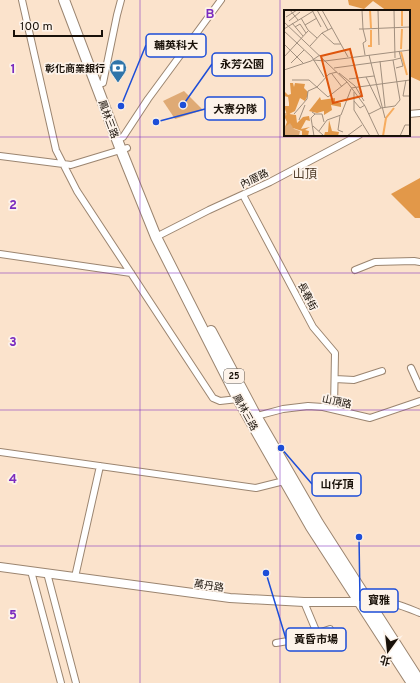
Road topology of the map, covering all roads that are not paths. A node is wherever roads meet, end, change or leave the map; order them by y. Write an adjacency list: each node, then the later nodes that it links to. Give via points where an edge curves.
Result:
1 (22, 0): 13 (street, via 56,150)
2 (64, 0): 6 (main road, 25)
3 (71, 0): 6 (main road, 25)
4 (121, 0): 6 (street, 鳳林三路)
5 (221, 0): 10 (street)
6 (100, 84): 10 (main road, 鳳林三路 / 25)
7 (420, 113): 8 (street)
8 (410, 114)
9 (357, 136): 14 (street, 內厝路)
10 (120, 139): 11 (main road, 鳳林三路 / 25)
11 (124, 149): 13 (street, via 71,165); 15 (main road, 鳳林三路 / 25)
12 (0, 156): 13 (street)
13 (63, 164): 19 (street, via 77,191)
14 (243, 195): 15 (street, 內厝路); 22 (street, 長春街, via 313,327 335,353)
15 (159, 235): 24 (main road, 鳳林三路 / 25); 27 (main road, 鳳林三路 / 25)
16 (0, 254): 19 (street)
17 (420, 262): 18 (street, via 375,262)
18 (355, 270)
19 (131, 273): 24 (street, via 213,398 220,401)
20 (411, 368): 23 (street)
21 (382, 371): 22 (street, via 354,380)
22 (335, 379): 26 (street, 長春街)
23 (420, 388)
24 (238, 399): 27 (main road, 鳳林三路 / 25)
25 (420, 401): 26 (street, 山頂路, via 370,418)
26 (334, 409): 27 (street, 山頂路, via 283,408)
27 (252, 418): 30 (main road, 鳳林三路 / 25); 36 (main road, 鳳林三路 / 25)
28 (0, 452): 29 (street)
29 (100, 466): 30 (street, via 256,488); 34 (street)
30 (284, 481): 36 (main road, 鳳林三路 / 25, via 311,527)
31 (0, 567): 32 (street)
32 (32, 571): 33 (street, 萬丹路); 42 (street)
33 (47, 573): 34 (street, 萬丹路); 43 (street)
34 (75, 577): 35 (street, 萬丹路, via 230,598)
35 (304, 602): 36 (street, 萬丹路); 39 (street)
36 (365, 602): 37 (street, via 395,603); 41 (main road, 鳳林三路 / 25); 44 (main road, 鳳林三路 / 25)
37 (420, 613)
38 (330, 629): 39 (street)
39 (317, 633): 40 (street)
40 (276, 643)
41 (420, 682)
42 (61, 683)
43 (76, 683)
44 (412, 683)

